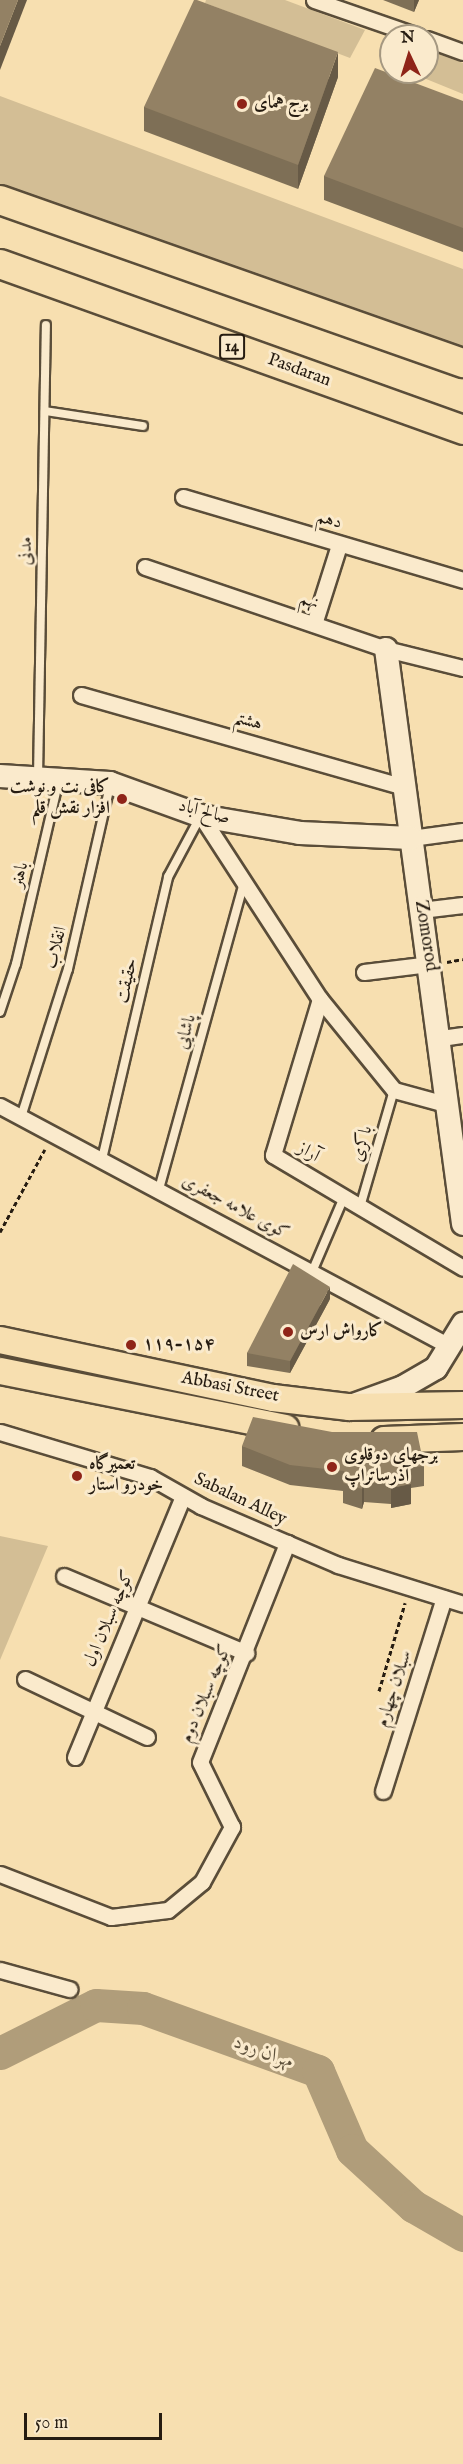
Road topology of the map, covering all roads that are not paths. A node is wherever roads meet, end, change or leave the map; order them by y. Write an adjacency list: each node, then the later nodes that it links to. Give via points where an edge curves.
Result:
1 (314, 0): 2 (street)
2 (383, 24)
3 (439, 43): 4 (street)
4 (463, 52)
5 (0, 200): 8 (highway)
6 (0, 264): 11 (highway, Pasdaran / 14)
7 (46, 325): 9 (lane, مدنی)
8 (463, 363)
9 (45, 411): 10 (lane); 21 (lane, مدنی)
10 (143, 426)
11 (463, 430)
12 (183, 497): 13 (street, دهم)
13 (339, 545): 15 (street, دهم); 16 (street)
14 (145, 567): 16 (street, نهم)
15 (463, 580)
16 (314, 624): 17 (street, نهم)
17 (387, 648): 18 (street, نهم); 23 (street, Zomorod)
18 (463, 668)
19 (81, 695): 23 (street, هشتم)
20 (0, 776): 21 (street, صالح آباد)
21 (49, 777): 22 (street, صالح آباد); 33 (lane, باهنر, via 16,964)
22 (110, 783): 24 (street, صالح آباد); 39 (lane, انقلاب, via 68,969)
23 (405, 787): 26 (street, Zomorod)
24 (201, 816): 26 (street, صالح آباد, via 300,833); 27 (street); 40 (lane, حقیقت, via 168,877)
25 (463, 831): 26 (street)
26 (411, 838): 29 (street, Zomorod)
27 (244, 882): 32 (street); 42 (lane, پاشایی)
28 (463, 905): 29 (street)
29 (421, 910): 30 (street, Zomorod)
30 (429, 964): 31 (street); 35 (street, Zomorod)
31 (364, 972)
32 (320, 999): 36 (street); 43 (street, آراز, via 273,1155)
33 (0, 1012)
34 (463, 1035): 35 (street)
35 (441, 1038): 37 (street, Zomorod)
36 (394, 1090): 37 (street); 44 (lane, باکری)
37 (449, 1105): 41 (street, Zomorod)
38 (0, 1106): 39 (street, کوی علامه جعفری)
39 (21, 1118): 40 (street, کوی علامه جعفری)
40 (102, 1159): 42 (street, کوی علامه جعفری)
41 (460, 1171): 45 (street, Zomorod)
42 (159, 1189): 47 (street, کوی علامه جعفری)
43 (344, 1197): 44 (street, آراز); 47 (lane)
44 (360, 1207): 46 (street, آراز)
45 (463, 1224)
46 (463, 1268)
47 (312, 1272): 51 (street, کوی علامه جعفری)
48 (463, 1324): 51 (street)
49 (0, 1340): 50 (main road, Abbasi Street)
50 (26, 1345): 52 (main road); 54 (main road, Abbasi Street, via 273,1398)
51 (449, 1346): 54 (street, via 436,1368 403,1387)
52 (10, 1373): 56 (main road, Abbasi Street)
53 (463, 1405): 54 (main road, Abbasi Street)
54 (349, 1407)
55 (0, 1432): 59 (street, Sabalan Alley, via 150,1477)
56 (309, 1433)
57 (463, 1437): 58 (main road)
58 (363, 1439)
59 (183, 1496): 60 (street, Sabalan Alley); 64 (street, کوچه سبلان اول)
60 (287, 1544): 62 (street, Sabalan Alley, via 338,1565); 65 (street, کوچه سبلان دوم)
61 (64, 1576): 64 (street)
62 (444, 1598): 63 (street, Sabalan Alley); 70 (street, سبلان چهارم)
63 (463, 1604)
64 (136, 1605): 65 (street); 67 (street, کوچه سبلان اول)
65 (246, 1653): 71 (street, کوچه سبلان دوم, via 200,1762 232,1827 202,1882 168,1910 111,1917)
66 (25, 1679): 67 (street)
67 (92, 1709): 68 (street); 69 (street, کوچه سبلان اول)
68 (147, 1737)
69 (75, 1757)
70 (383, 1791)
71 (0, 1874)
72 (0, 1970): 73 (street)
73 (69, 1989)

